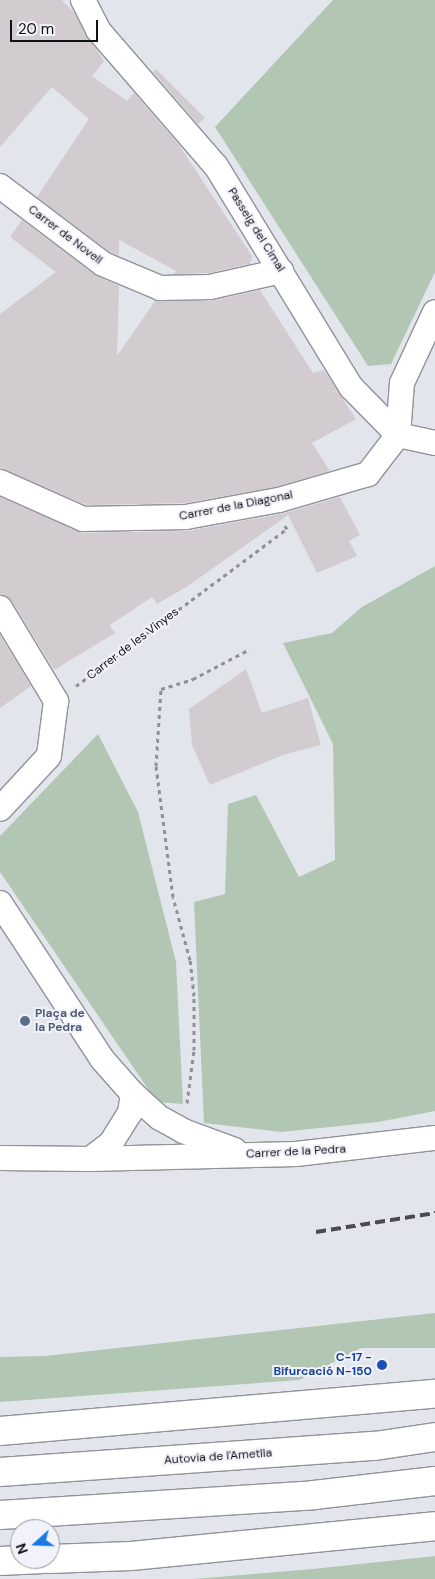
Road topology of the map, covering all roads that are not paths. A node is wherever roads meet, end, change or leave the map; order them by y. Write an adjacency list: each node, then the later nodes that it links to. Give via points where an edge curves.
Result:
1 (83, 0): 3 (street, Passeig del Cimal, via 98,30 216,166)
2 (0, 186): 3 (street, Carrer de Novell, via 103,264 160,288 210,287)
3 (281, 271): 5 (street, Passeig del Cimal, via 351,387)
4 (435, 312): 5 (street, via 402,384)
5 (398, 435): 6 (street); 7 (street, Carrer de la Diagonal, via 368,474 271,501 186,517 82,519)
6 (435, 442)
7 (0, 482)
8 (0, 608): 9 (street, via 56,701 49,756)
9 (0, 809)
10 (0, 903): 11 (street, via 102,1059)
11 (133, 1094): 12 (street); 17 (street, via 130,1113 111,1143)
12 (183, 1131): 14 (street); 16 (street, via 174,1146)
13 (435, 1138): 14 (street, Carrer de la Pedra, via 341,1150)
14 (248, 1155): 16 (street, Carrer de la Pedra)
15 (0, 1158): 17 (street, Carrer de la Pedra)
16 (157, 1158): 17 (street, Carrer de la Pedra)
17 (90, 1159)
18 (435, 1394): 19 (highway)
19 (0, 1431)
20 (435, 1437): 21 (highway, Autovia de l'Ametlla, via 375,1446)
21 (0, 1472)
22 (435, 1481): 23 (highway, via 314,1495)
23 (0, 1515)
24 (435, 1526): 25 (highway, via 131,1556)
25 (60, 1559)

